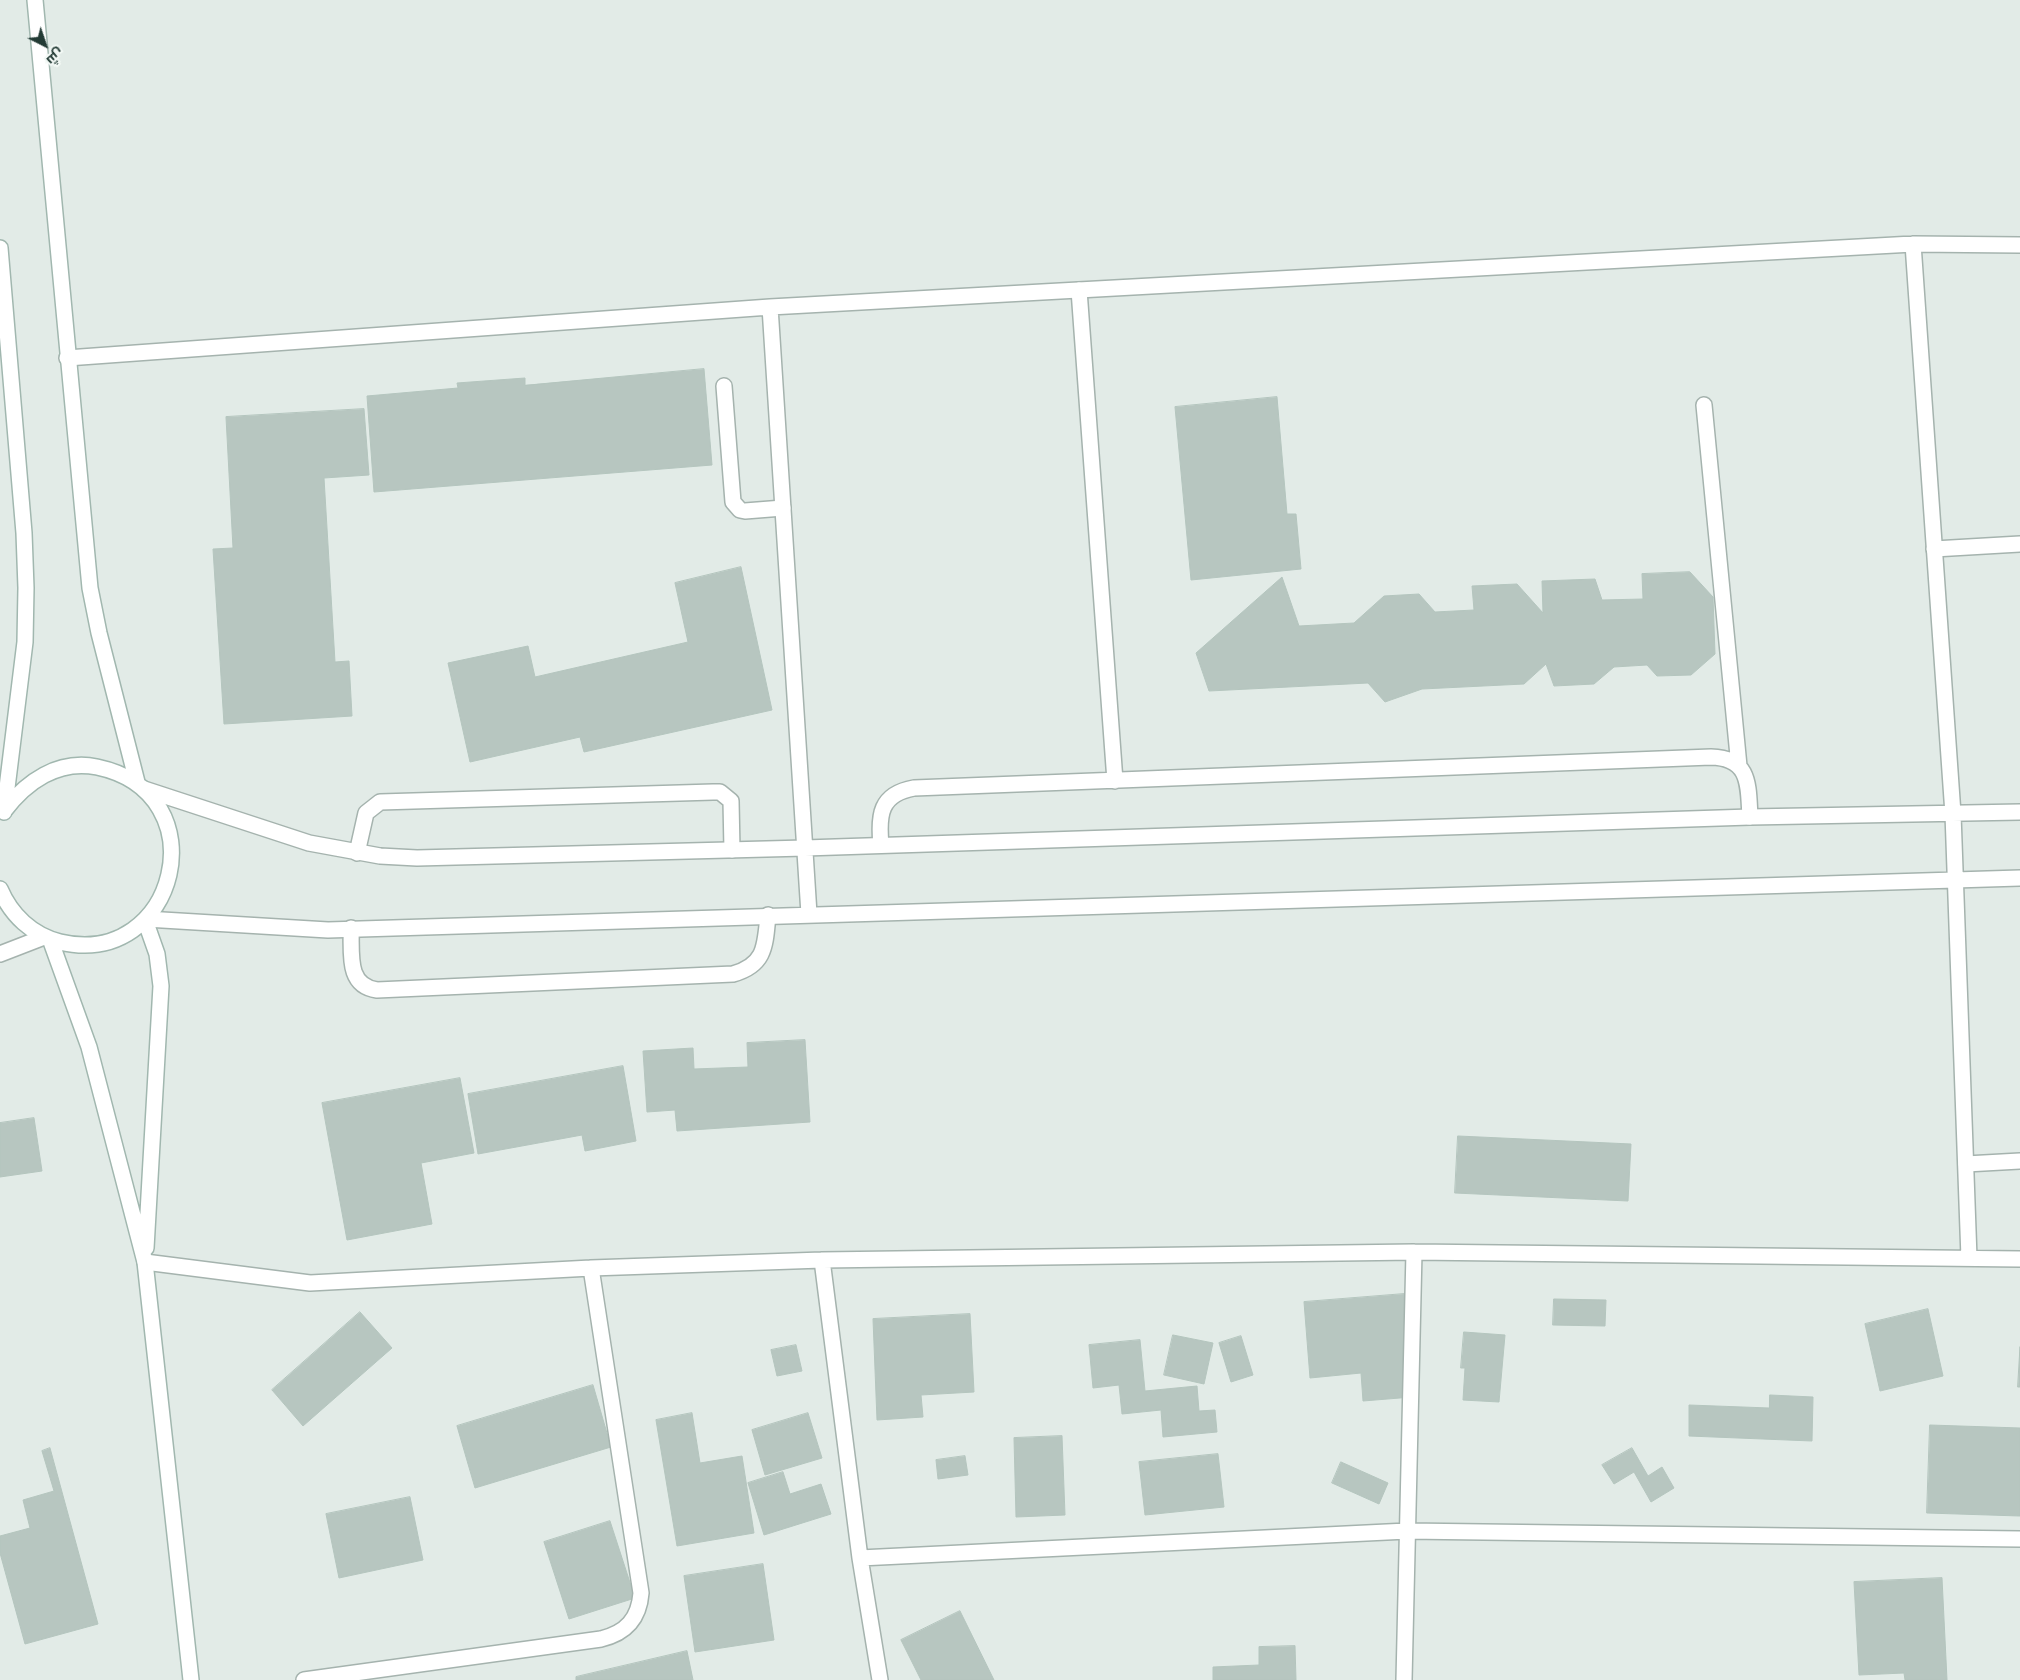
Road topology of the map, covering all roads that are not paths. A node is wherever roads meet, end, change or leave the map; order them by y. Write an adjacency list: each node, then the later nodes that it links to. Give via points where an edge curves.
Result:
1 (35, 0): 7 (street)
2 (1913, 244): 3 (street); 5 (street); 12 (street)
3 (2020, 244)
4 (0, 248): 18 (street, via 26,588 25,642)
5 (1079, 290): 6 (street); 14 (street)
6 (770, 307): 7 (street); 10 (street)
7 (67, 358): 15 (street, via 90,588)
8 (724, 386): 10 (street, via 733,502 745,512)
9 (1704, 405): 13 (street)
10 (783, 508): 21 (street)
11 (2020, 544): 12 (street)
12 (1934, 549): 17 (street)
13 (1740, 766): 14 (street, via 1731,760 1711,757); 19 (street, via 1748,783)
14 (1115, 781): 20 (street, via 903,790 885,804 880,816)
15 (140, 786): 18 (street, via 114,771 89,766 63,767 40,776 19,792); 23 (street, via 309,843); 29 (street, via 162,812 171,839 172,868 163,896)
16 (2020, 812): 17 (street)
17 (1953, 814): 19 (street); 25 (street)
18 (2, 816)
19 (1750, 817): 20 (street)
20 (881, 846): 21 (street)
21 (805, 848): 22 (street); 27 (street)
22 (732, 850): 23 (street, via 417,858); 23 (street, via 731,801 720,792 713,792 380,802 366,813)
23 (357, 853)
24 (2020, 878): 25 (street)
25 (1956, 880): 27 (street); 34 (street)
26 (0, 889): 31 (street, via 5,902 22,922)
27 (810, 914): 28 (street)
28 (768, 915): 30 (street); 30 (street, via 762,955 745,971 733,974 378,990 362,985 356,979)
29 (146, 920): 30 (street, via 302,930); 31 (street, via 124,935 101,944 75,945); 39 (street, via 157,954 161,986)
30 (351, 928)
31 (47, 938): 32 (street); 39 (street, via 88,1047)
32 (0, 954)
33 (2020, 1161): 34 (street)
34 (1966, 1164): 36 (street)
35 (1414, 1252): 36 (street); 38 (street); 41 (street)
36 (1969, 1258): 37 (street)
37 (2020, 1259)
38 (822, 1260): 40 (street); 43 (street)
39 (145, 1262): 40 (street, via 310,1283); 44 (street)
40 (591, 1268): 45 (street, via 641,1592 635,1619 614,1636 601,1639)
41 (1407, 1531): 42 (street); 43 (street); 47 (street)
42 (2020, 1539)
43 (860, 1558): 46 (street)
44 (191, 1680)
45 (304, 1680)
46 (880, 1680)
47 (1404, 1680)

